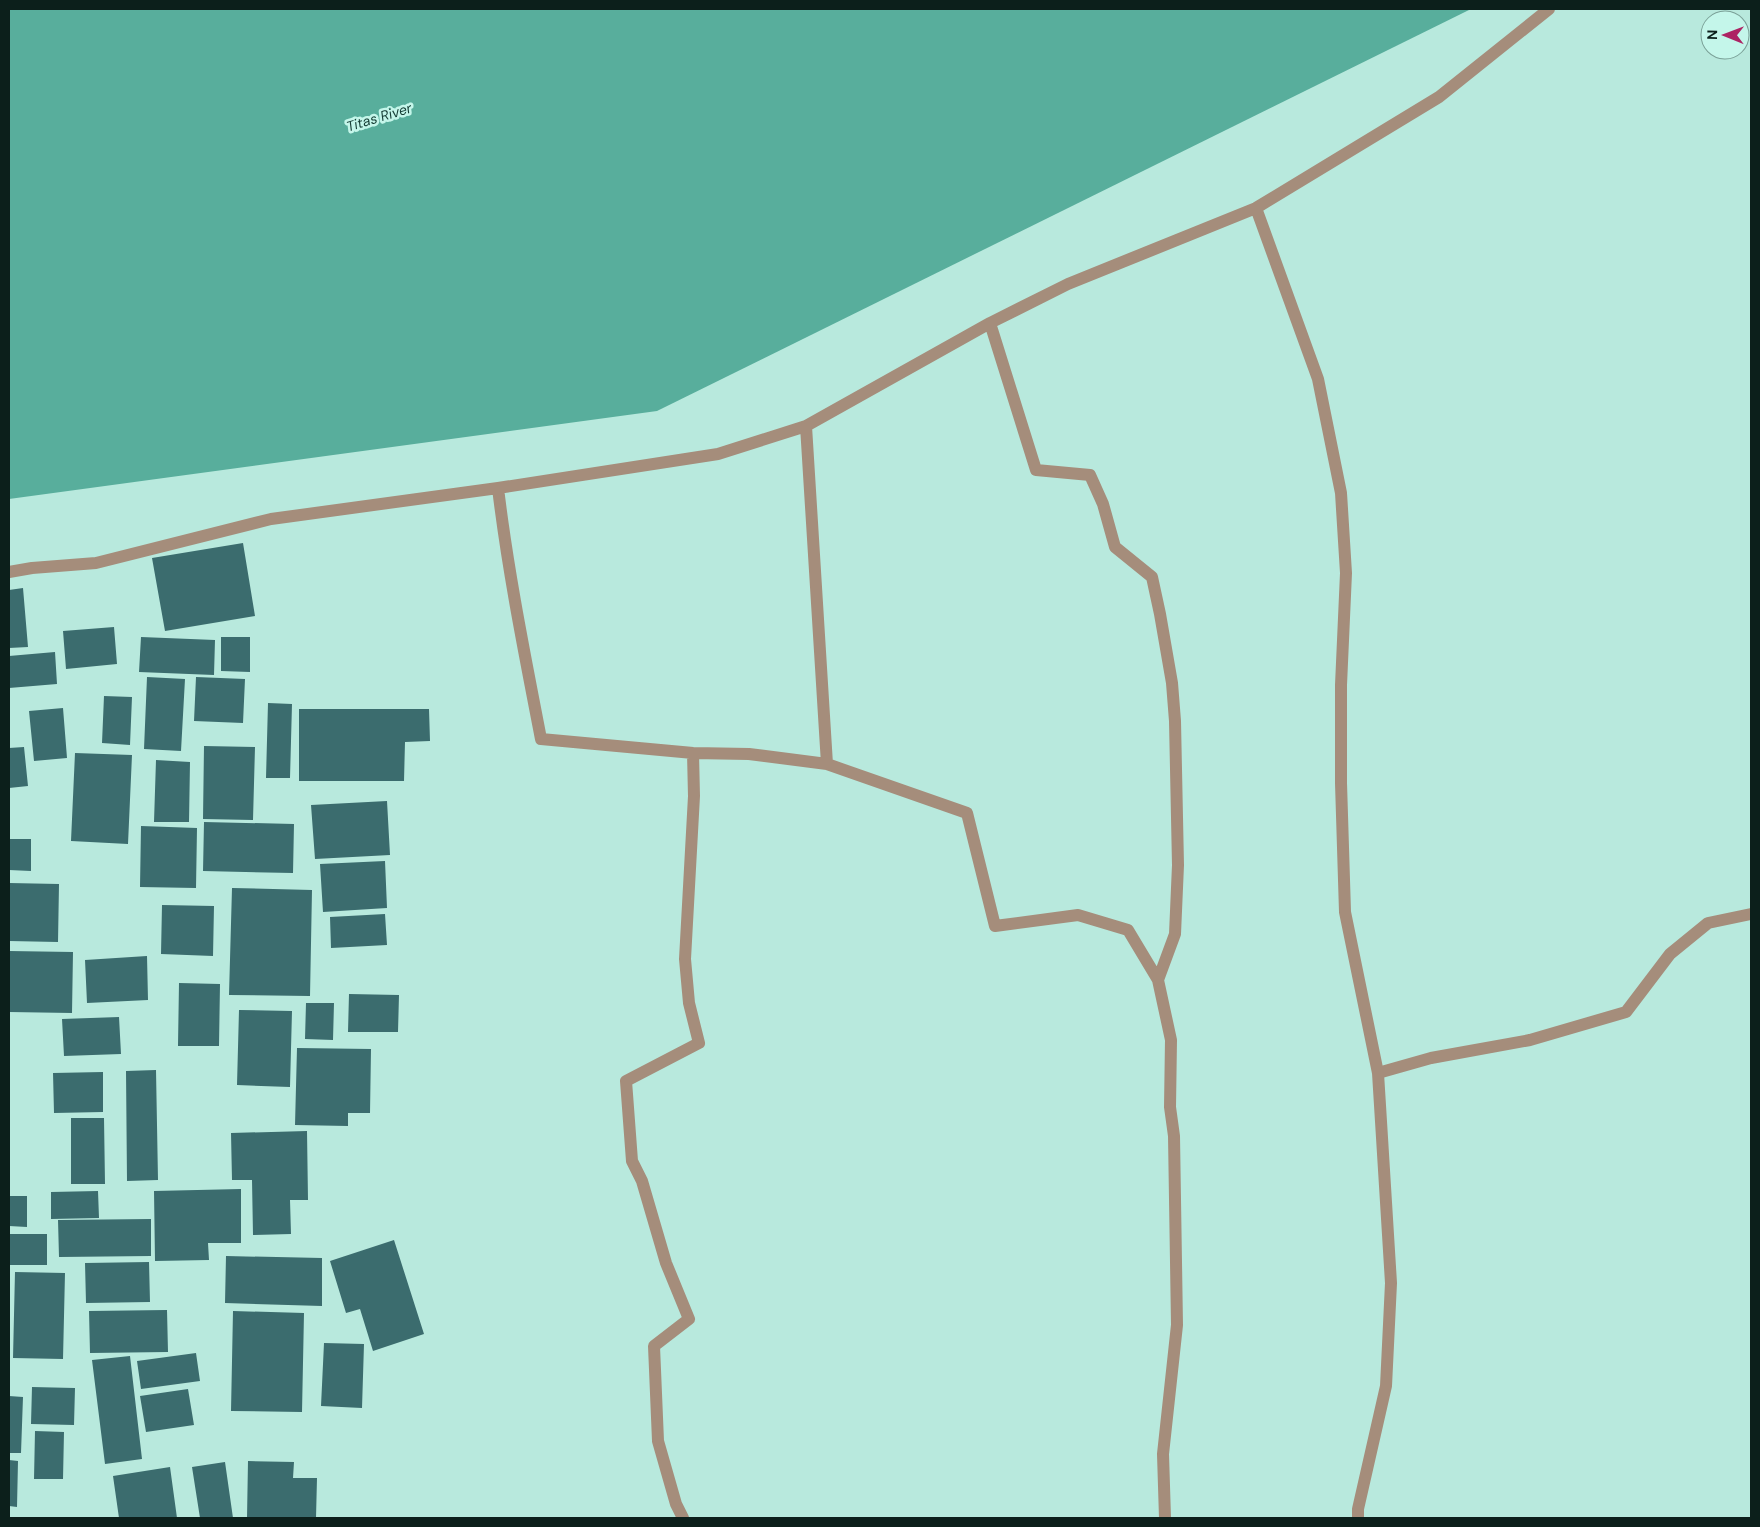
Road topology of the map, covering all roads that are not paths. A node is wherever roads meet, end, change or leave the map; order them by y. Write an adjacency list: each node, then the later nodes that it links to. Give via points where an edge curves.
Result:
1 (1549, 9): 2 (street, via 1439,97)
2 (1256, 208): 3 (street, via 1068,284); 11 (street, via 1318,379 1342,493 1346,573 1341,685 1345,912)
3 (990, 323): 4 (street); 10 (street, via 1036,470 1090,475 1103,504 1115,547 1152,577 1176,721 1178,865 1175,934)
4 (806, 426): 5 (street, via 718,454); 8 (street)
5 (498, 488): 6 (street, via 271,519 96,563); 7 (street, via 519,628 541,739)
6 (9, 572)
7 (693, 753): 8 (street, via 749,754); 12 (street, via 694,796 685,959 689,1003 699,1043 626,1081 632,1161 642,1181 666,1263 690,1320 654,1346 658,1441)
8 (827, 764): 10 (street, via 967,813 995,926 1078,915 1128,930)
9 (1751, 914): 11 (street, via 1708,923 1670,954 1626,1012 1530,1040 1431,1058)
10 (1158, 980): 13 (street, via 1171,1040 1177,1325 1163,1454)
11 (1378, 1073): 14 (street, via 1391,1283 1386,1386)
12 (683, 1518)
13 (1165, 1518)
14 (1358, 1518)

